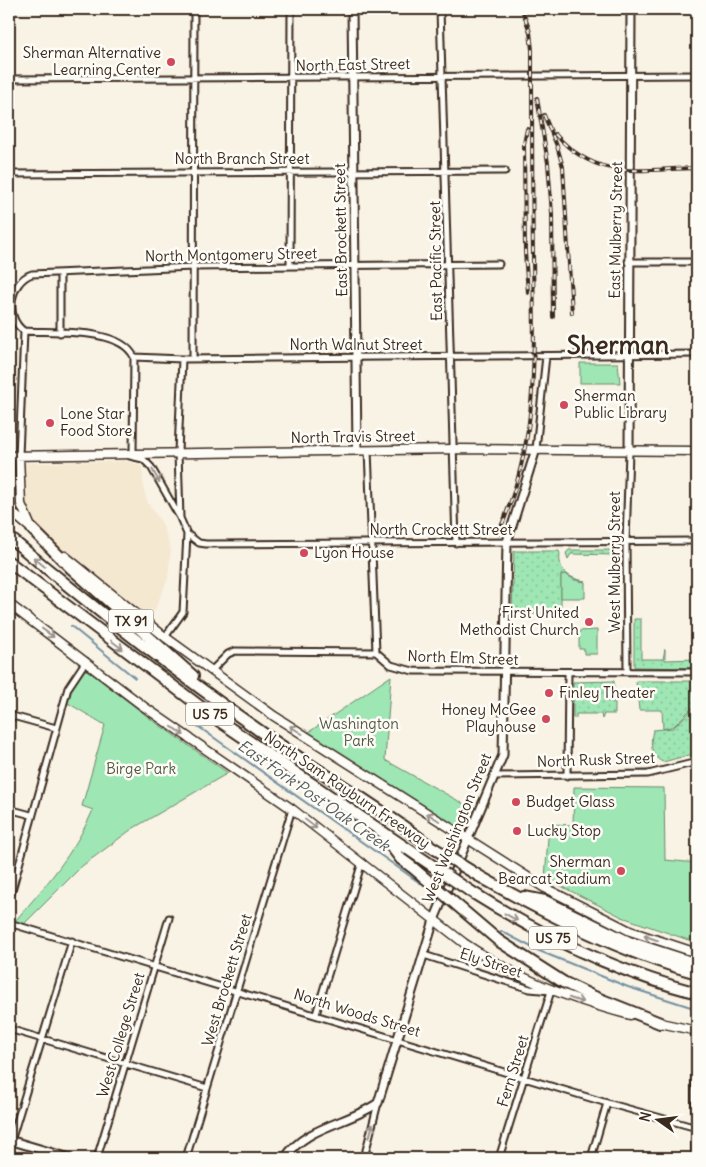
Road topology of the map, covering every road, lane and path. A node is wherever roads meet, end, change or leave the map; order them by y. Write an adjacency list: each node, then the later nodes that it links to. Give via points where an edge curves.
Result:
1 (9, 9): 2 (street)
2 (14, 9)
3 (194, 9): 12 (street)
4 (291, 9): 13 (street)
5 (352, 9): 9 (street, East Brockett Street)
6 (440, 9): 10 (street, East Pacific Street)
7 (631, 9): 11 (street, East Mulberry Street)
8 (697, 76): 11 (street, North East Street)
9 (352, 77): 10 (street, North East Street); 13 (street, North East Street); 15 (street, East Brockett Street)
10 (441, 77): 11 (street, North East Street); 18 (street, East Pacific Street)
11 (630, 77): 21 (street, East Mulberry Street)
12 (194, 78): 13 (street, North East Street); 14 (street, North East Street); 16 (street)
13 (291, 78): 17 (street)
14 (9, 79)
15 (354, 170): 17 (street, North Branch Street); 18 (street, North Branch Street); 25 (street, East Brockett Street)
16 (193, 171): 17 (street, North Branch Street); 20 (street, North Branch Street); 27 (street)
17 (290, 171): 26 (street)
18 (446, 171): 19 (street, North Branch Street); 23 (street, East Pacific Street)
19 (505, 171)
20 (9, 174)
21 (628, 262): 22 (street); 35 (street, East Mulberry Street)
22 (697, 262)
23 (449, 264): 24 (street, North Montgomery Street); 25 (street, North Montgomery Street); 33 (street, East Pacific Street)
24 (499, 264)
25 (355, 265): 26 (street, North Montgomery Street); 32 (street, East Brockett Street)
26 (290, 266): 27 (street, North Montgomery Street)
27 (193, 267): 28 (street, North Montgomery Street); 38 (street)
28 (60, 274): 29 (street, North Montgomery Street, via 32,274 18,282 12,301 13,318 16,326); 30 (street)
29 (24, 331): 30 (street); 49 (street)
30 (60, 333): 36 (street, via 111,337 130,350)
31 (697, 354): 35 (street, North Walnut Street)
32 (356, 356): 33 (street, North Walnut Street); 38 (street, North Walnut Street); 41 (street, East Brockett Street)
33 (450, 356): 34 (street, North Walnut Street); 39 (street, East Pacific Street)
34 (546, 356): 35 (street, North Walnut Street); 40 (street)
35 (628, 356): 43 (street, East Mulberry Street)
36 (134, 357): 37 (street, North Walnut Street); 46 (street)
37 (182, 359): 38 (street, North Walnut Street); 45 (street)
38 (192, 359)
39 (454, 449): 40 (main road, North Travis Street); 42 (main road, North Travis Street); 58 (street, East Pacific Street)
40 (536, 449): 43 (main road, North Travis Street); 56 (street, West Washington Street)
41 (358, 450): 42 (main road, North Travis Street); 45 (main road, North Travis Street)
42 (368, 450): 59 (street)
43 (629, 451): 44 (main road, North Travis Street); 57 (street, West Mulberry Street)
44 (697, 451)
45 (178, 452): 46 (main road, North Travis Street); 51 (street)
46 (133, 453): 47 (main road, North Travis Street)
47 (117, 454): 49 (main road, North Travis Street); 51 (street, one-way to 51, via 143,459 151,467)
48 (9, 456): 49 (main road, North Travis Street)
49 (19, 456): 52 (main road, via 21,504)
50 (9, 510): 52 (main road, North Sam Rayburn Freeway)
51 (180, 518): 53 (street)
52 (32, 529): 62 (main road, North Sam Rayburn Freeway); 70 (highway, TX 91, via 71,568)
53 (187, 534): 59 (street, North Crockett Street, via 206,544); 62 (street, via 183,612)
54 (9, 537): 70 (highway, North Sam Rayburn Freeway / US 75, one-way to 54, via 69,588)
55 (697, 541): 57 (street, North Crockett Street)
56 (507, 542): 57 (street, North Crockett Street); 58 (street, North Crockett Street); 66 (street, West Washington Street)
57 (626, 542): 68 (street, West Mulberry Street)
58 (456, 543): 59 (street, North Crockett Street)
59 (372, 544): 63 (street)
60 (9, 562): 79 (highway, North Sam Rayburn Freeway / US 75, one-way to 79, via 218,720)
61 (9, 604): 64 (main road, one-way to 64)
62 (165, 637): 65 (main road, North Sam Rayburn Freeway)
63 (376, 652): 65 (street, via 235,651); 66 (street, North Elm Street, via 391,664 413,671)
64 (86, 661): 72 (street, via 68,688); 77 (main road, one-way to 77, via 143,706)
65 (210, 672): 80 (main road, North Sam Rayburn Freeway, one-way to 65)
66 (505, 672): 67 (street, North Elm Street); 74 (street, West Washington Street, via 505,744)
67 (568, 672): 68 (street, North Elm Street); 75 (street)
68 (627, 672): 69 (street, North Elm Street)
69 (697, 672)
70 (232, 711): 82 (highway, North Sam Rayburn Freeway / US 75, bridge, via 428,844)
71 (9, 716): 72 (street)
72 (56, 728): 78 (street)
73 (697, 762): 75 (street, North Rusk Street, via 648,774)
74 (495, 776): 75 (street, North Rusk Street); 80 (street, West Washington Street)
75 (567, 776)
76 (9, 809): 78 (street)
77 (292, 809): 81 (main road, one-way to 81); 93 (street, West Brockett Street)
78 (31, 815): 83 (street)
79 (378, 829): 95 (highway, North Sam Rayburn Freeway / US 75, one-way to 95, bridge, via 514,918 579,951 641,976); 97 (highway, bridge, via 402,859 499,941 563,982)
80 (467, 838): 85 (street, West Washington Street); 88 (main road, North Sam Rayburn Freeway, one-way to 80, via 630,931 546,888)
81 (362, 861): 85 (main road); 96 (street)
82 (511, 894): 90 (highway, via 545,902 629,942); 92 (highway, North Sam Rayburn Freeway / US 75, via 645,958)
83 (9, 901)
84 (169, 918): 91 (street, West College Street)
85 (434, 921): 89 (street, West Washington Street); 94 (main road, via 483,956)
86 (9, 923): 87 (street, North Woods Street)
87 (72, 941): 91 (street, North Woods Street); 100 (street)
88 (697, 953)
89 (424, 954): 94 (street, Ely Street, via 530,989); 101 (street, West Washington Street)
90 (697, 964)
91 (155, 966): 93 (street, North Woods Street); 102 (street, West College Street)
92 (697, 973)
93 (237, 991): 96 (street, North Woods Street); 104 (street, West Brockett Street)
94 (551, 991): 97 (main road, one-way to 97); 103 (street, Fern Street)
95 (697, 993)
96 (316, 1014): 101 (street, North Woods Street)
97 (660, 1023): 99 (main road)
98 (9, 1029): 100 (street)
99 (696, 1031): 107 (street)
100 (42, 1039): 102 (street); 108 (street)
101 (398, 1039): 103 (street, North Woods Street); 105 (street, West Washington Street)
102 (125, 1063): 104 (street); 110 (street, West College Street)
103 (525, 1077): 106 (street, North Woods Street); 114 (street, Fern Street)
104 (207, 1088): 111 (street, West Brockett Street)
105 (378, 1103): 112 (street, via 364,1113 308,1134); 113 (street, one-way to 105)
106 (607, 1103): 107 (street, North Woods Street); 115 (street)
107 (696, 1128): 116 (street)
108 (10, 1141): 109 (street)
109 (70, 1158)
110 (97, 1158)
111 (186, 1158)
112 (285, 1158)
113 (364, 1158)
114 (499, 1158)
115 (591, 1158)
116 (695, 1158)

